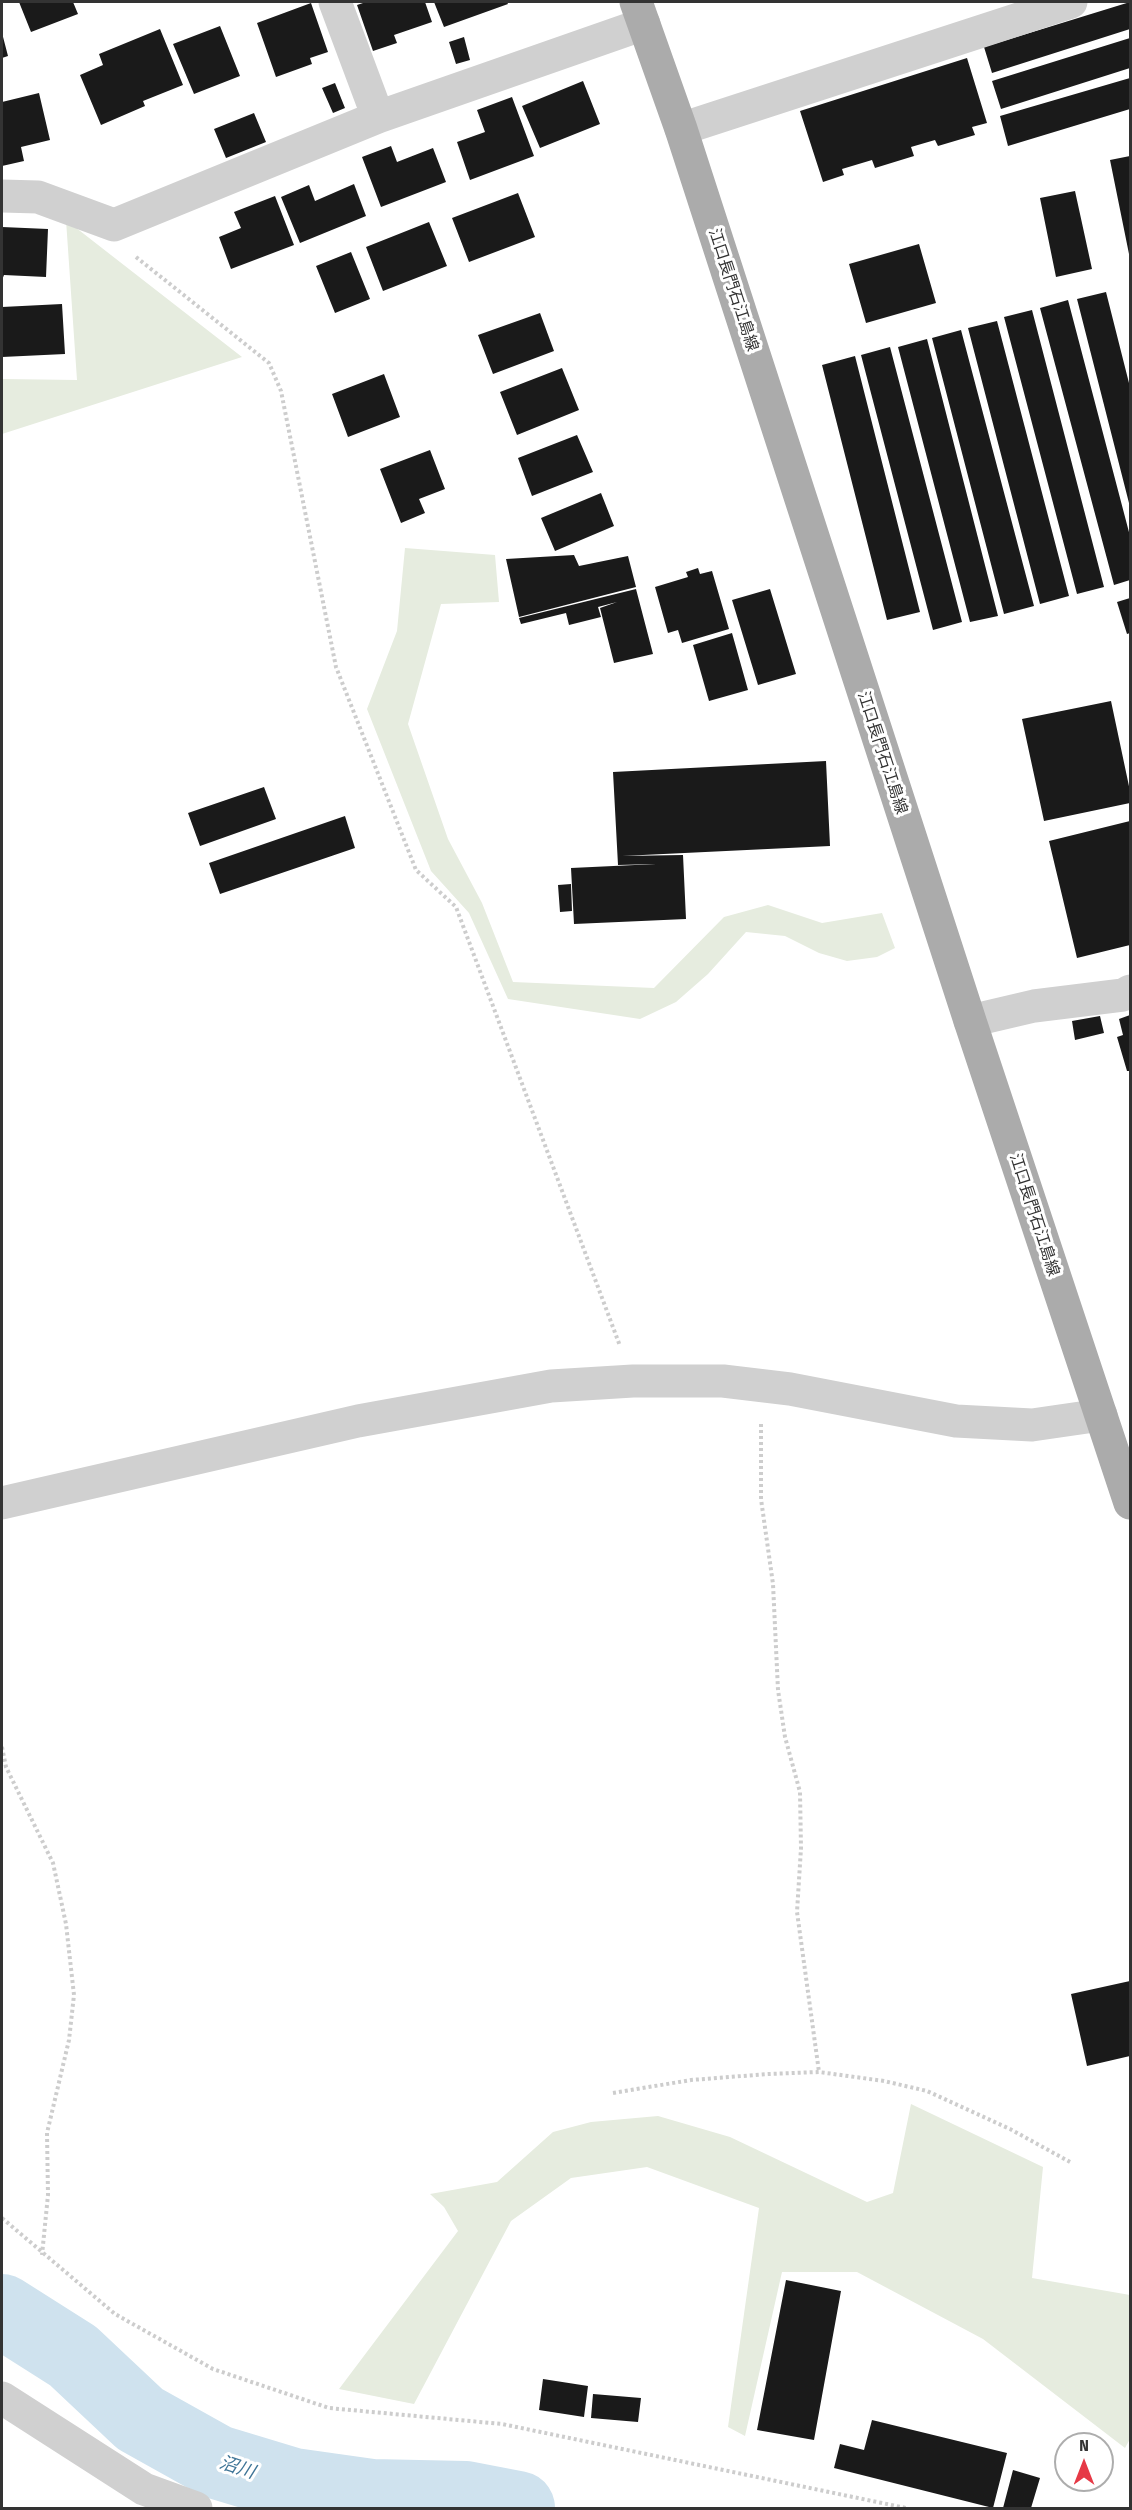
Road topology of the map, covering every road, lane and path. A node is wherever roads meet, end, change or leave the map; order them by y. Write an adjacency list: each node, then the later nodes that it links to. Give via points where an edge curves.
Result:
1 (335, 2): 4 (street)
2 (1071, 2): 5 (street)
3 (640, 13): 4 (street); 5 (main road, 江口長門石江島線)
4 (378, 117): 7 (street)
5 (681, 129): 9 (main road, 江口長門石江島線)
6 (2, 196): 7 (street, via 38,197)
7 (114, 225): 10 (path, via 126,249 269,363 282,391 336,667 416,870 456,907)
8 (1131, 992): 9 (street, via 1034,1006)
9 (969, 1021): 12 (main road, 江口長門石江島線)
10 (633, 1381): 11 (street, via 723,1381); 13 (street, via 551,1386 451,1403)
11 (770, 1386): 12 (street, via 956,1421 1032,1425); 16 (path, via 761,1423 761,1499 773,1584 784,1737 800,1792 797,1912)
12 (1101, 1414): 14 (main road, 江口長門石江島線)
13 (2, 1503)
14 (1131, 1503)
15 (2, 1747): 20 (path, via 6,1767 53,1863 66,1924 74,1995 69,2040 47,2133 48,2195)
16 (819, 2072): 17 (path, via 691,2080); 18 (path, via 927,2091)
17 (613, 2093)
18 (1070, 2162)
19 (2, 2218): 20 (path)
20 (42, 2255): 23 (path, via 115,2314 213,2369 329,2408 502,2424)
21 (2, 2398): 22 (street, via 144,2489)
22 (196, 2508)
23 (906, 2508)

